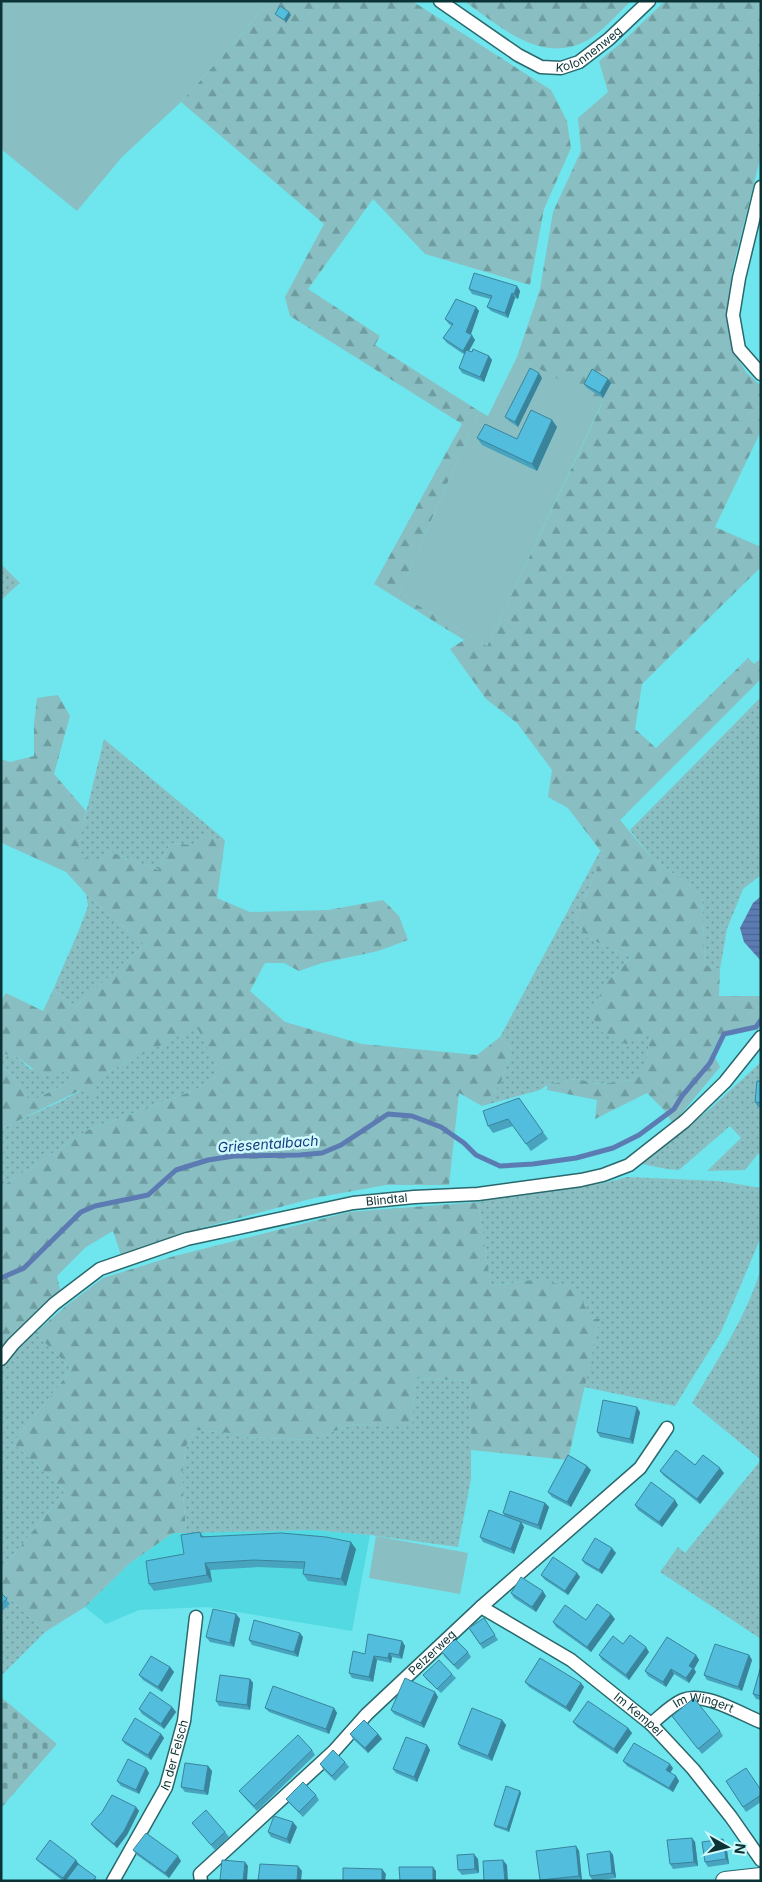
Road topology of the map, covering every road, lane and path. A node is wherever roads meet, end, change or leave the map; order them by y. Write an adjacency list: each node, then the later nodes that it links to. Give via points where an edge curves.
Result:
1 (440, 1): 2 (street, Kolonnenweg, via 518,55 541,67 561,68 579,62)
2 (649, 1)
3 (761, 187): 4 (street, via 733,315 739,349)
4 (761, 374)
5 (761, 1037): 6 (street, Blindtal, via 725,1082 685,1121 629,1166 581,1180 478,1194 353,1203 186,1239 100,1269 54,1304)
6 (1, 1359)
7 (667, 1428): 8 (street, Pelzerweg, via 640,1468)
8 (481, 1607): 11 (street, Im Kempel, via 571,1660); 15 (street, Pelzerweg, via 366,1714 334,1751 200,1874)
9 (196, 1616): 14 (street, In der Felsch, via 184,1721 166,1787)
10 (761, 1722): 11 (street, Im Wingert, via 710,1701 693,1699 683,1700)
11 (651, 1724): 12 (street, Im Kempel, via 693,1769)
12 (761, 1860)
13 (761, 1877): 16 (street)
14 (112, 1881)
15 (201, 1881)
16 (725, 1881)

